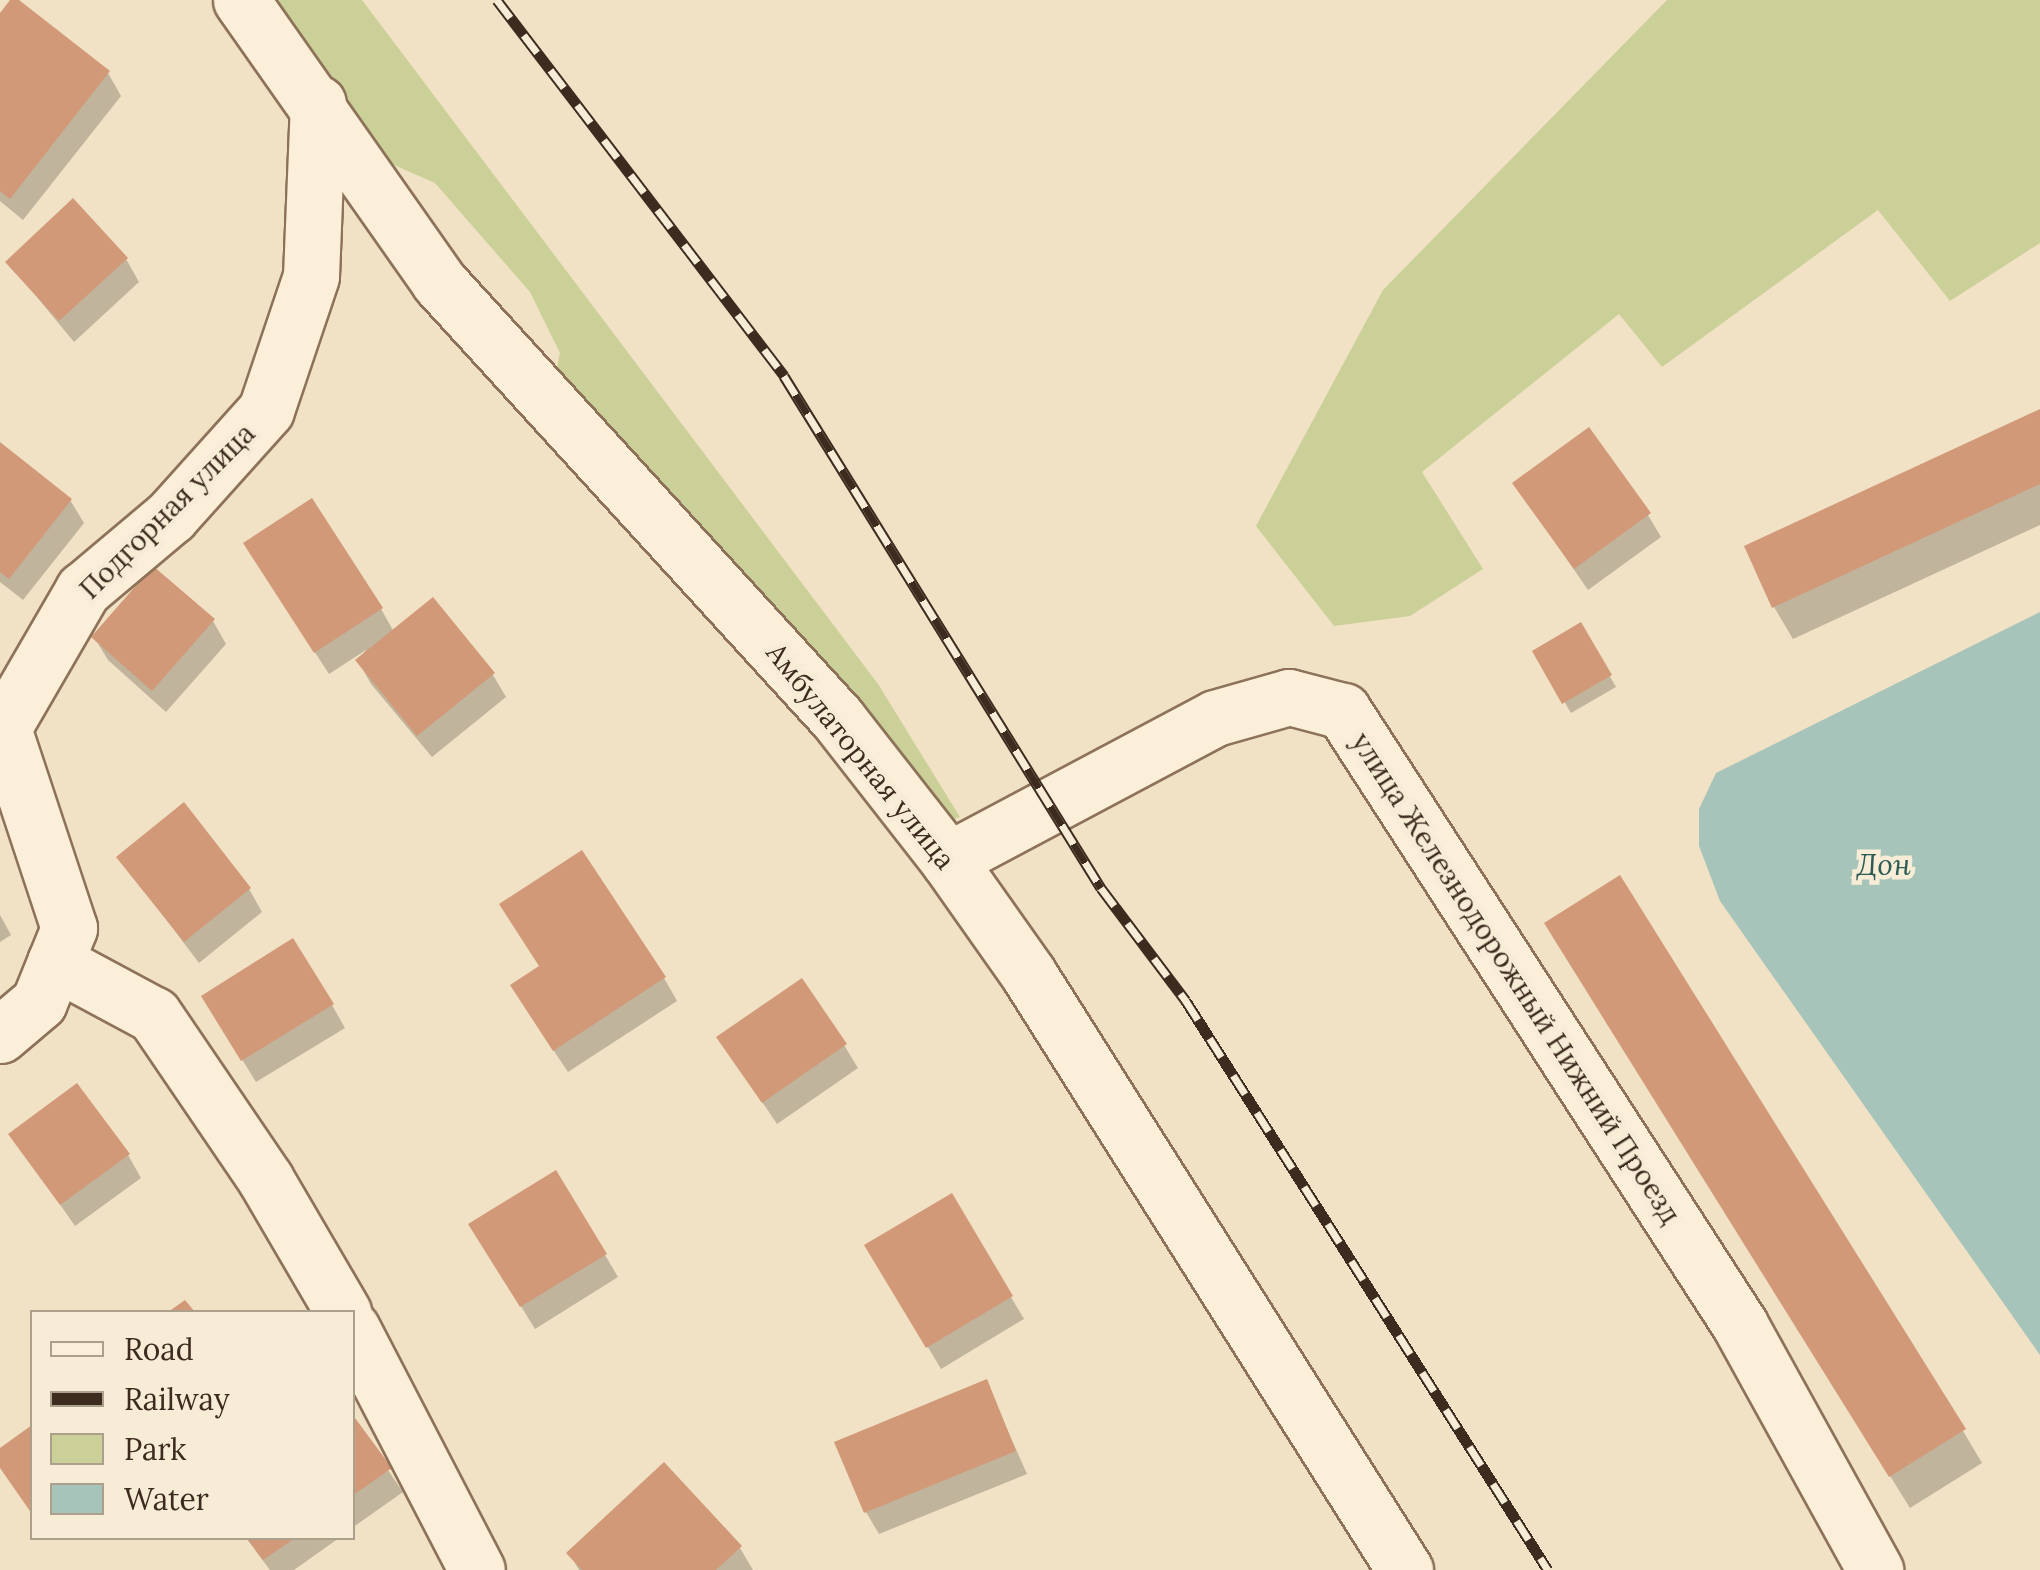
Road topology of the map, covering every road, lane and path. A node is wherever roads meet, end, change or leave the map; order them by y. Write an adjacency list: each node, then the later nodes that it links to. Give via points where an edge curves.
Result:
1 (241, 0): 2 (street, Амбулаторная улица)
2 (318, 102): 3 (street, Подгорная улица, via 311,276 266,410 171,516 83,590); 4 (street, Амбулаторная улица, via 438,282 838,719)
3 (2, 728): 5 (street, via 69,928)
4 (948, 860): 10 (street, Амбулаторная улица, via 1029,975); 11 (street, улица Железнодорожный Нижний Проезд, via 1215,718 1289,697 1343,711 1740,1325)
5 (55, 962): 6 (street, via 39,1002); 7 (street, via 154,1015 266,1180)
6 (0, 1035)
7 (342, 1310)
8 (355, 1335): 9 (street)
9 (477, 1570)
10 (1405, 1570)
11 (1875, 1570)

